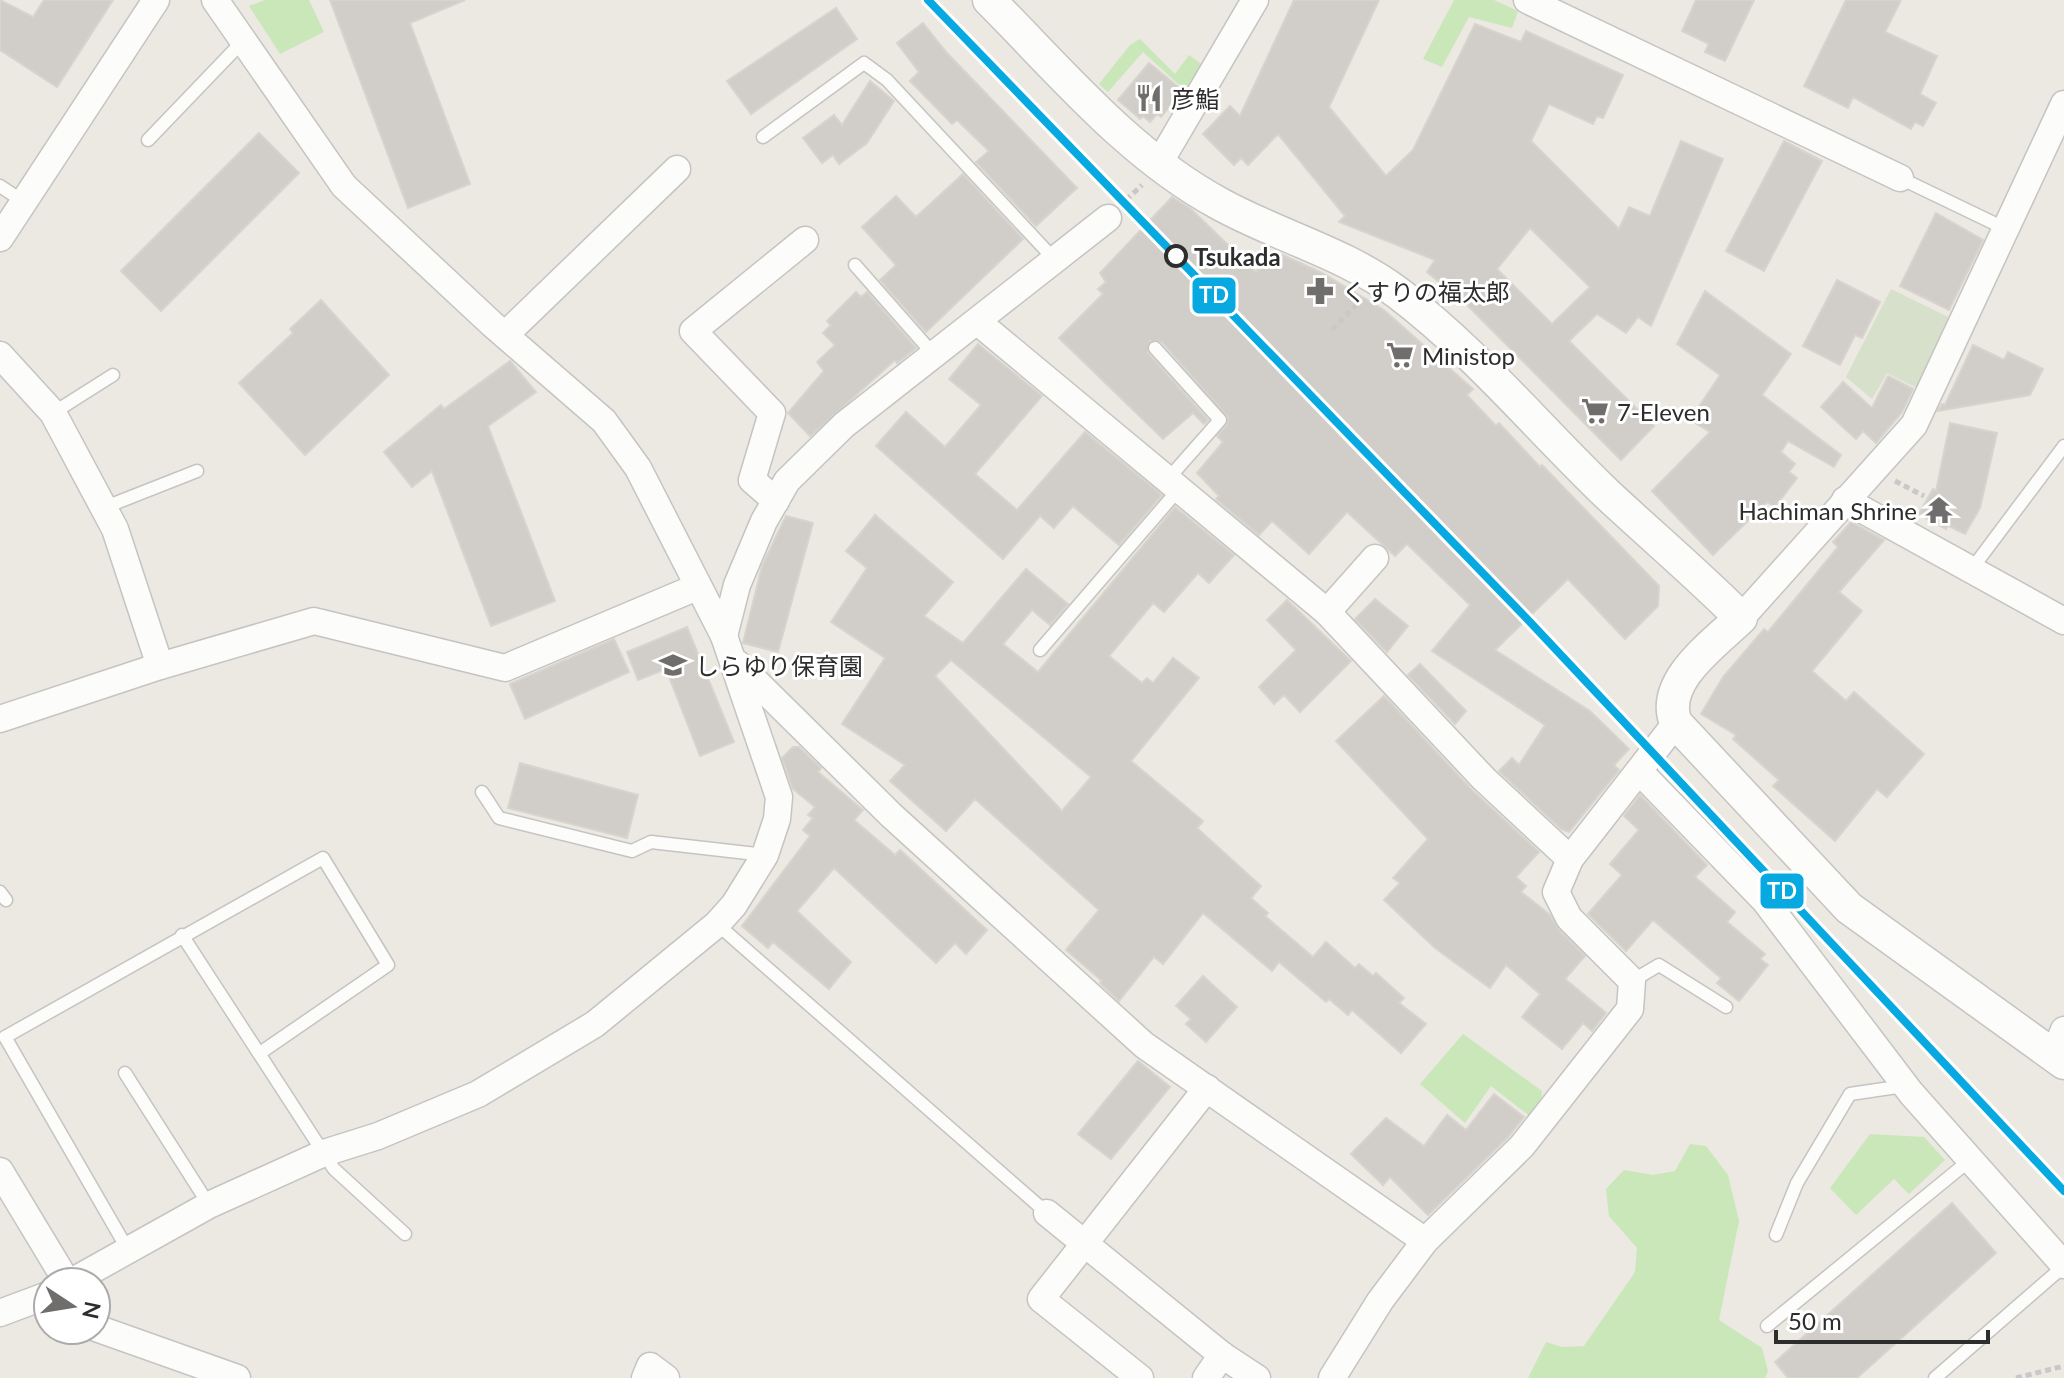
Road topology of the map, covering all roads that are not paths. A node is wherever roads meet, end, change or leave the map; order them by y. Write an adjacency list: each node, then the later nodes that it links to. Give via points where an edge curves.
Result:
1 (156, 0): 14 (street)
2 (215, 0): 6 (street)
3 (989, 0): 10 (street)
4 (1255, 0): 10 (street)
5 (1527, 0): 12 (street)
6 (243, 41): 9 (lane); 22 (street, via 344,186)
7 (2064, 104): 16 (street)
8 (763, 137): 19 (lane, via 864,63 887,80)
9 (148, 140)
10 (1158, 165): 38 (street, via 1221,205 1330,254 1396,291 1447,332 1607,494)
11 (677, 169): 22 (street)
12 (1900, 178): 16 (lane)
13 (0, 186): 14 (lane)
14 (24, 202): 17 (street)
15 (1108, 218): 19 (street)
16 (2007, 229): 31 (street, via 1914,425)
17 (0, 238)
18 (805, 240): 32 (street, via 693,331 772,413 752,480)
19 (1055, 261): 21 (street)
20 (855, 265): 25 (lane)
21 (979, 323): 25 (street); 30 (street)
22 (505, 335): 36 (street, via 604,421 656,498)
23 (1155, 348): 30 (lane, via 1220,420)
24 (0, 355): 27 (street)
25 (935, 356): 32 (street, via 844,425 787,481)
26 (113, 375): 27 (lane)
27 (53, 413): 33 (street)
28 (2064, 446): 35 (lane)
29 (197, 471): 33 (lane)
30 (1173, 484): 37 (street); 41 (lane)
31 (1845, 500): 35 (street); 38 (street)
32 (776, 501): 40 (street, via 737,585)
33 (103, 508): 42 (street, via 115,529)
34 (1375, 558): 37 (street)
35 (1971, 570): 39 (street)
36 (697, 587): 40 (street); 42 (street, via 505,668 314,621)
37 (1327, 612): 48 (street, via 1484,779)
38 (1741, 618): 44 (street, via 1677,686 1670,709)
39 (2064, 621)
40 (729, 647): 47 (street, via 779,797); 57 (street, via 902,826 1144,1045)
41 (1040, 650)
42 (160, 666): 43 (street)
43 (0, 719)
44 (1676, 723): 45 (street); 53 (street, via 1849,908)
45 (1639, 771): 48 (street); 56 (street, via 1765,901)
46 (482, 792): 47 (lane, via 499,818 632,851 651,842)
47 (765, 855): 49 (street)
48 (1570, 859): 51 (street, via 1558,882 1559,902)
49 (717, 924): 58 (street, via 595,1024 478,1094); 62 (lane)
50 (182, 935): 54 (lane); 54 (lane, via 323,858 388,965); 67 (lane, via 5,1037)
51 (1632, 981): 52 (lane, via 1659,965); 65 (street, via 1630,1009 1522,1146)
52 (1726, 1007)
53 (2060, 1050)
54 (260, 1053): 58 (lane)
55 (125, 1073): 61 (lane)
56 (1907, 1085): 59 (street); 64 (lane, via 1850,1094 1797,1183)
57 (1207, 1088): 65 (street); 66 (street)
58 (324, 1153): 61 (street); 63 (lane, via 334,1169)
59 (1970, 1160): 70 (street); 73 (lane)
60 (0, 1171): 68 (street)
61 (209, 1205): 67 (street)
62 (1047, 1213): 66 (street)
63 (405, 1234)
64 (1776, 1235)
65 (1425, 1241): 82 (street)
66 (1083, 1245): 75 (street); 79 (street, via 1041,1299)
67 (128, 1250): 69 (street)
68 (59, 1266)
69 (98, 1266)
70 (2064, 1266): 83 (lane)
71 (32, 1304): 72 (street)
72 (0, 1313)
73 (1767, 1326)
74 (112, 1334): 76 (street)
75 (1222, 1355): 80 (street); 81 (street)
76 (237, 1378)
77 (645, 1378): 78 (street, via 650,1366)
78 (666, 1378)
79 (1140, 1378)
80 (1206, 1378)
81 (1257, 1378)
82 (1332, 1378)
83 (1935, 1378)

